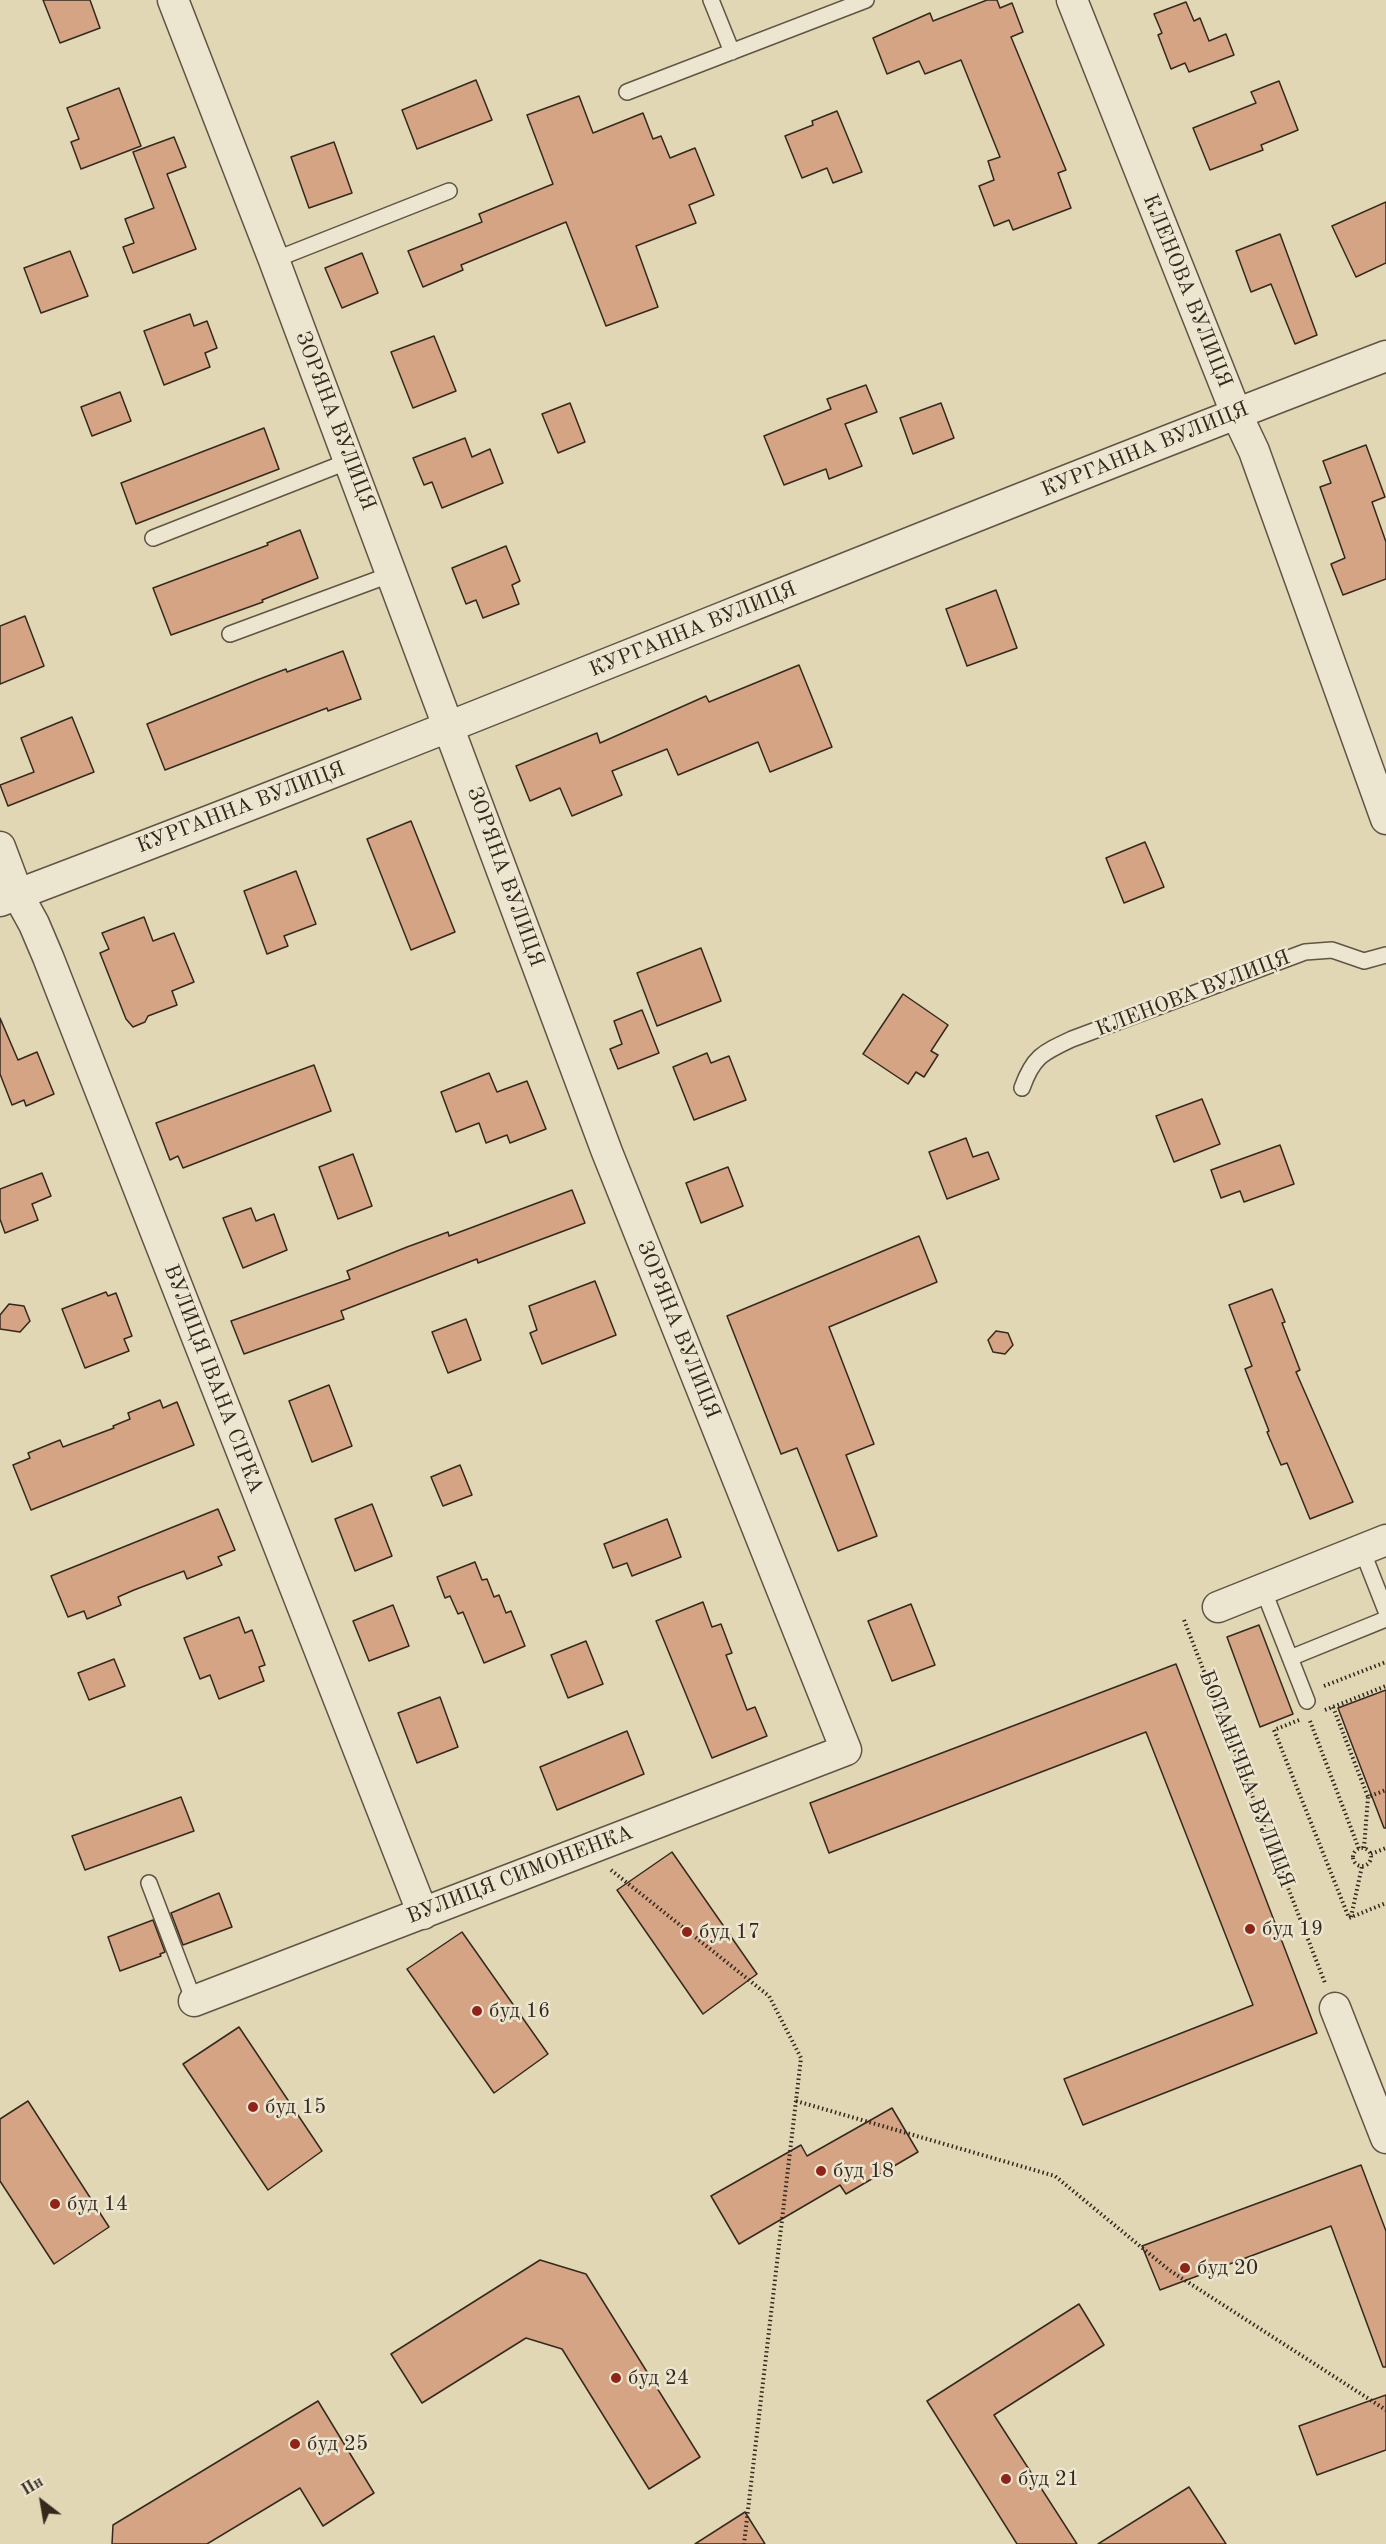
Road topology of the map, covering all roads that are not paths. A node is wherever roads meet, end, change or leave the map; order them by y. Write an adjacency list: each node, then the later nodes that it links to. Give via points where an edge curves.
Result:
1 (173, 0): 8 (street, ЗОРЯНА ВУЛИЦЯ)
2 (711, 0): 5 (lane)
3 (866, 0): 5 (lane)
4 (1072, 0): 10 (street, КЛЕНОВА ВУЛИЦЯ)
5 (732, 52): 6 (lane)
6 (627, 92)
7 (449, 191): 8 (lane)
8 (274, 260): 11 (street, ЗОРЯНА ВУЛИЦЯ)
9 (1386, 356): 10 (street, КУРГАННА ВУЛИЦЯ)
10 (1236, 413): 15 (street, КУРГАННА ВУЛИЦЯ); 16 (street, КЛЕНОВА ВУЛИЦЯ, via 1254,451)
11 (350, 461): 12 (lane); 13 (street, ЗОРЯНА ВУЛИЦЯ)
12 (153, 538)
13 (392, 574): 14 (lane); 15 (street, ЗОРЯНА ВУЛИЦЯ)
14 (230, 634)
15 (449, 728): 18 (street, КУРГАННА ВУЛИЦЯ); 28 (street, ЗОРЯНА ВУЛИЦЯ, via 607,1152)
16 (1386, 819)
17 (0, 847): 18 (street, ВУЛИЦЯ ІВАНА СІРКА)
18 (9, 898): 30 (street, ВУЛИЦЯ ІВАНА СІРКА, via 34,924)
19 (1386, 955): 20 (lane, КЛЕНОВА ВУЛИЦЯ, via 1364,961 1332,950 1305,952 1054,1048 1029,1067)
20 (1022, 1088)
21 (1374, 1545): 22 (street); 24 (lane)
22 (1263, 1589): 23 (street); 26 (lane)
23 (1218, 1607)
24 (1386, 1611)
25 (1386, 1619): 26 (lane)
26 (1290, 1658): 27 (lane)
27 (1306, 1704)
28 (846, 1750): 30 (street, ВУЛИЦЯ СИМОНЕНКА)
29 (149, 1882): 31 (lane)
30 (423, 1914): 31 (street, ВУЛИЦЯ СИМОНЕНКА)
31 (194, 2001)
32 (1335, 2008): 33 (street)
33 (1386, 2138)

